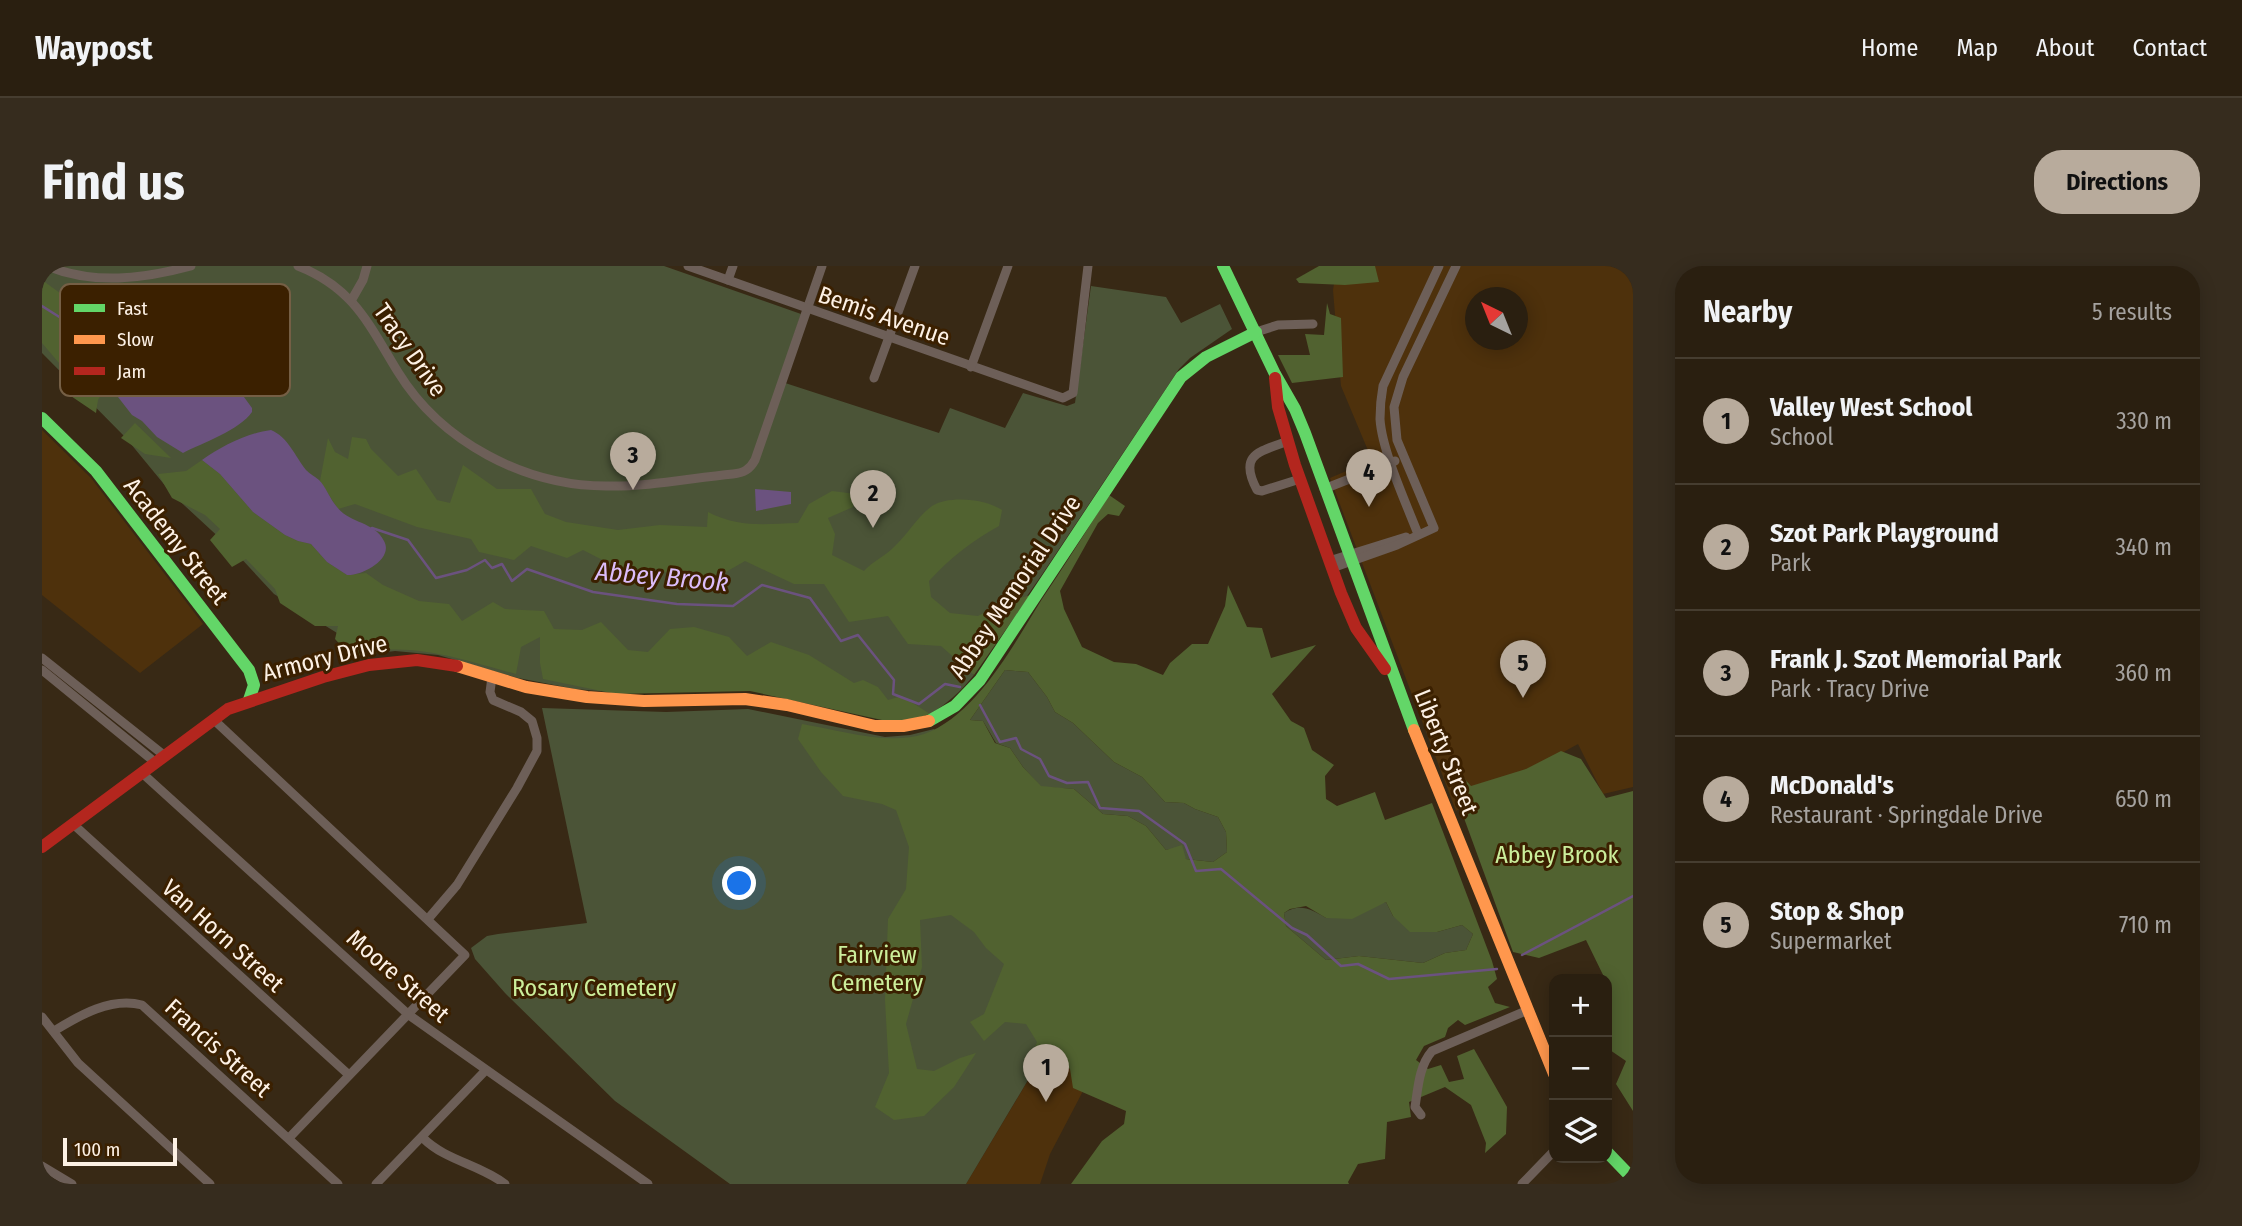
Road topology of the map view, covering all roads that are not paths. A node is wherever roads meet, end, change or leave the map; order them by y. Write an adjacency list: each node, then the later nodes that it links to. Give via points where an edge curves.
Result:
1 (47, 266): 2 (street, via 105,279 142,277)
2 (191, 266)
3 (298, 266): 15 (street, Tracy Drive)
4 (368, 266): 15 (street)
5 (688, 266): 14 (street, Bemis Avenue)
6 (733, 266): 14 (street)
7 (822, 266): 16 (street, Tracy Drive)
8 (915, 266): 19 (street)
9 (1008, 266): 20 (street)
10 (1088, 266): 20 (street, Bemis Avenue, via 1073,393 1059,398)
11 (1223, 266): 18 (main road)
12 (1439, 266): 26 (street, via 1383,386 1380,420)
13 (1456, 266): 25 (street, via 1397,393 1394,422)
14 (728, 280): 16 (street, Bemis Avenue)
15 (351, 300): 16 (street, Tracy Drive, via 410,389 444,426 471,445 535,475 567,483 624,486 744,472 750,467)
16 (807, 310): 19 (street, Bemis Avenue)
17 (1313, 324): 18 (street)
18 (1256, 332): 21 (main road); 34 (main road, Abbey Memorial Drive, via 1206,357 1181,377 980,680 960,704 928,722 880,727 743,699 601,699)
19 (889, 338): 20 (street, Bemis Avenue); 22 (street)
20 (971, 367)
21 (1275, 374): 24 (main road, Liberty Street); 28 (main road, Liberty Street, via 1305,433)
22 (874, 378)
23 (42, 418): 36 (main road, Academy Street, via 96,471 249,670 255,680)
24 (1288, 441): 27 (main road, Liberty Street); 27 (street, via 1257,453 1248,470 1260,491)
25 (1403, 457): 26 (street); 29 (street, via 1434,528)
26 (1391, 462): 28 (street); 29 (street)
27 (1300, 479): 31 (main road, Liberty Street)
28 (1324, 489): 30 (main road, Liberty Street)
29 (1418, 534): 30 (street)
30 (1349, 558): 31 (street); 35 (main road, Liberty Street)
31 (1331, 564): 35 (main road, Liberty Street, via 1356,628)
32 (42, 658): 38 (street)
33 (42, 670): 38 (street)
34 (492, 677): 36 (main road, Armory Drive, via 434,661 389,661); 42 (street, via 493,700 532,721 537,751 457,885)
35 (1394, 679): 43 (main road, Liberty Street)
36 (249, 700): 37 (main road, Armory Drive)
37 (214, 720): 38 (main road, Armory Drive); 42 (street)
38 (161, 759): 39 (main road, Armory Drive)
39 (142, 773): 40 (main road, Armory Drive); 44 (street, Moore Street)
40 (73, 824): 41 (main road, Armory Drive); 49 (street, Van Horn Street)
41 (42, 847)
42 (428, 919): 44 (street, via 464,955)
43 (1528, 1010): 47 (main road, Liberty Street); 50 (street, via 1432,1051 1420,1077 1415,1107)
44 (409, 1015): 48 (street, Moore Street); 49 (street)
45 (42, 1017): 46 (street)
46 (54, 1031): 51 (street, Francis Street, via 83,1014 121,1003 142,1005); 59 (street, via 78,1063)
47 (1549, 1062)
48 (485, 1071): 52 (street); 63 (street, Moore Street)
49 (349, 1075): 51 (street)
50 (1421, 1115)
51 (289, 1138): 60 (street, Francis Street)
52 (423, 1138): 61 (street); 62 (street, via 443,1154)
53 (1549, 1157): 57 (street)
54 (1612, 1157): 56 (main road)
55 (42, 1166): 58 (street)
56 (1633, 1178)
57 (1525, 1183)
58 (72, 1184)
59 (210, 1184)
60 (338, 1184)
61 (376, 1184)
62 (505, 1184)
63 (648, 1184)

